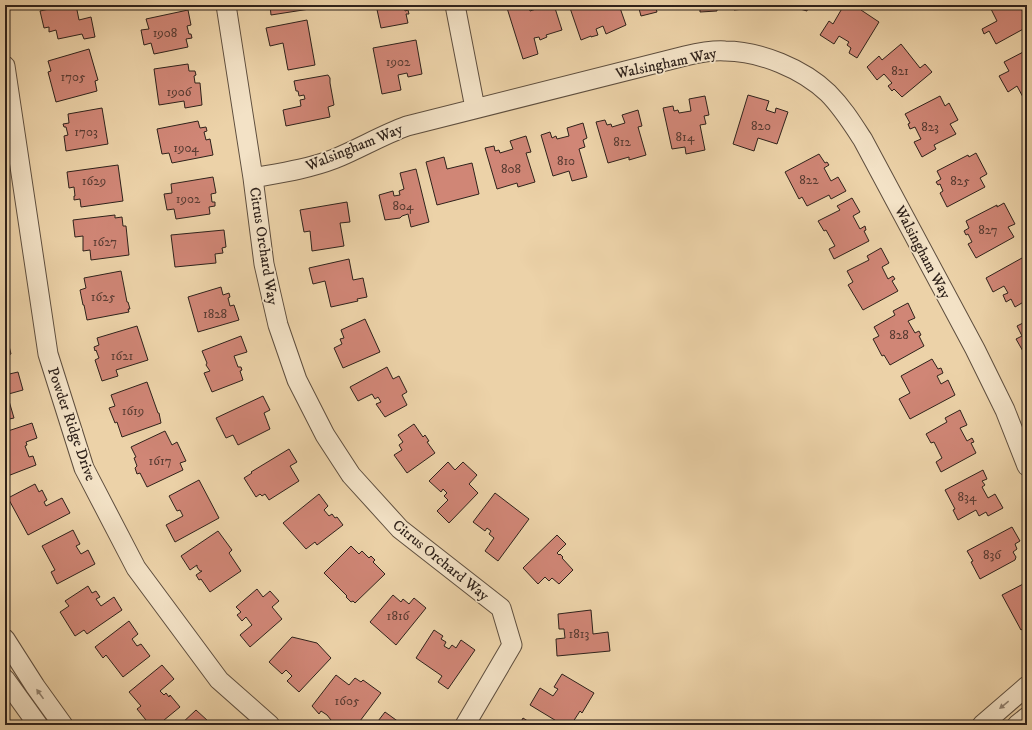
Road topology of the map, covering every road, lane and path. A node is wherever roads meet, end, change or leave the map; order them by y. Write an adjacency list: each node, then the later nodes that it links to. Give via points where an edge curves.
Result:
1 (226, 5): 5 (street, Citrus Orchard Way)
2 (455, 5): 4 (street)
3 (5, 66): 13 (street, Powder Ridge Drive, via 48,354 84,468 136,568 219,680)
4 (475, 108): 5 (street, Walsingham Way, via 400,129 349,153 318,164); 6 (street, Walsingham Way, via 704,52 725,50 753,54 782,64 805,76 827,92 863,140 978,355)
5 (253, 178): 14 (street, Citrus Orchard Way, via 264,264 278,325 297,380 325,435 351,475 400,529 502,608 512,645)
6 (1027, 466)
7 (5, 639): 12 (street, one-way to 7)
8 (5, 678): 11 (street)
9 (1027, 686): 15 (street, one-way to 15)
10 (1027, 717): 16 (street)
11 (38, 725)
12 (63, 725)
13 (270, 725)
14 (465, 725)
15 (982, 725)
16 (1017, 725)

